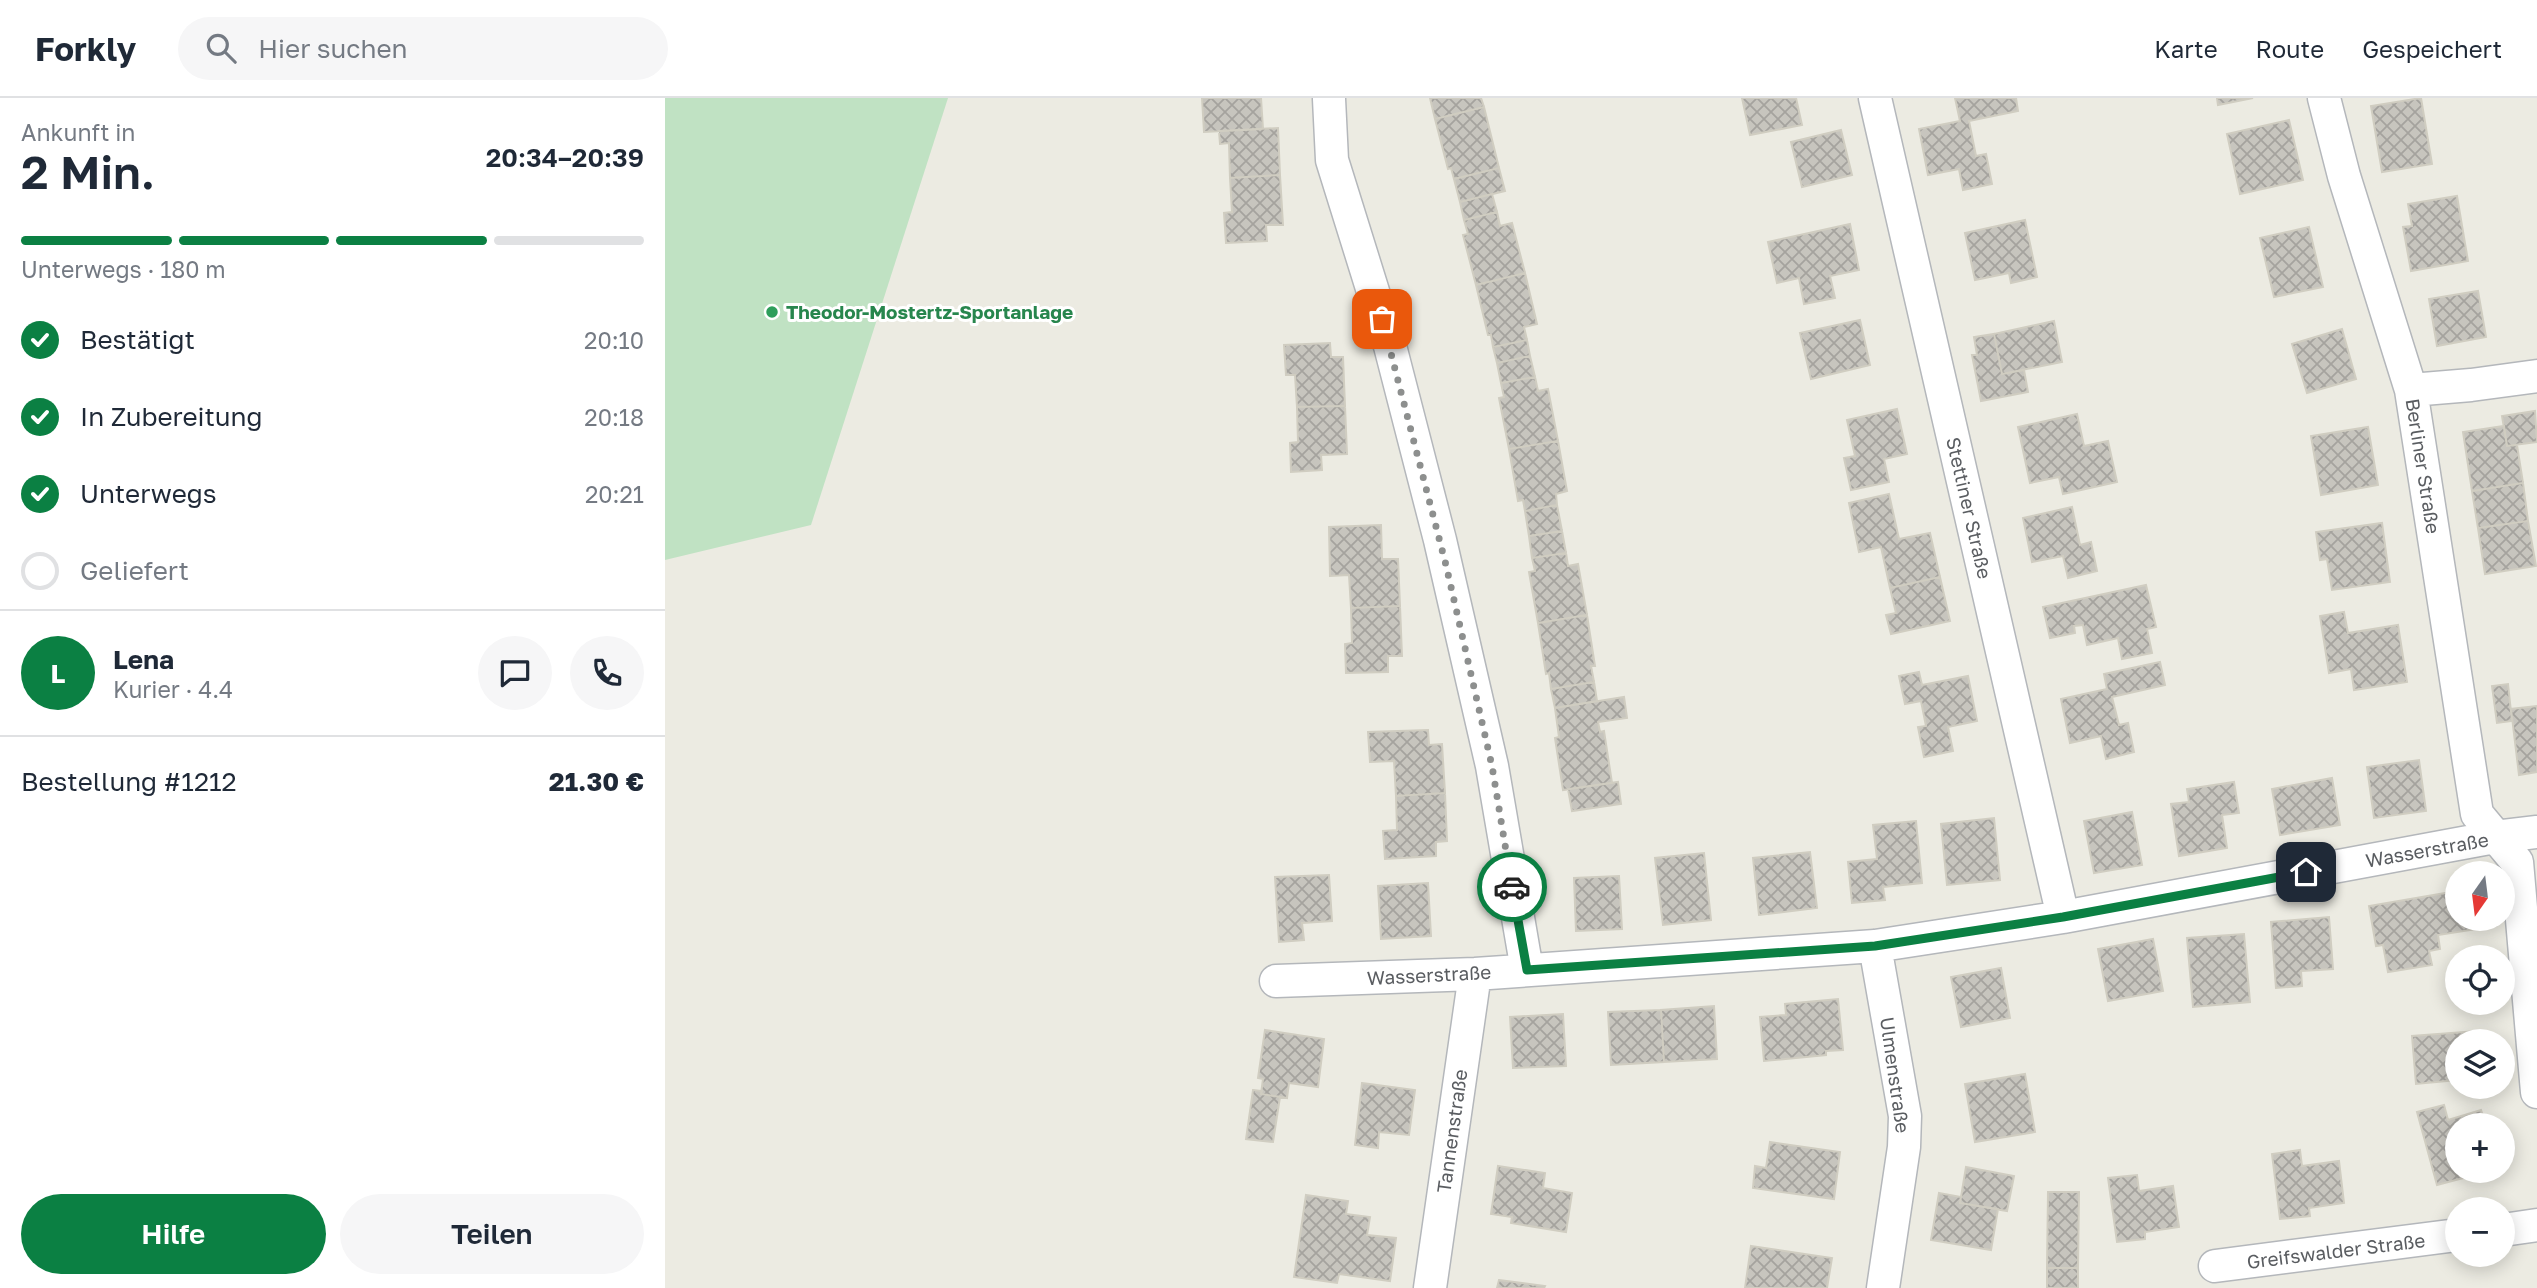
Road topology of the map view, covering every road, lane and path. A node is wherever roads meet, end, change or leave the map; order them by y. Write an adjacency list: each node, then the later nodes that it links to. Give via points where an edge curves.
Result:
1 (1875, 98): 8 (street, Stettiner Straße)
2 (2324, 98): 5 (street, Berliner Straße)
3 (1329, 99): 10 (street, via 1332,160 1390,346 1447,566 1492,766)
4 (2537, 376): 5 (street)
5 (2411, 390): 7 (street, Berliner Straße, via 2477,814)
6 (2537, 832): 7 (street, Wasserstraße)
7 (2495, 837): 8 (street, Wasserstraße); 13 (street, via 2517,862)
8 (2063, 917): 9 (street, Wasserstraße)
9 (1875, 946): 10 (street, Wasserstraße); 19 (street, Ulmenstraße, via 1905,1116 1905,1147)
10 (1527, 970): 11 (street, Wasserstraße)
11 (1475, 974): 12 (street, Wasserstraße); 18 (street, Tannenstraße)
12 (1276, 981)
13 (2537, 1092)
14 (2537, 1225): 15 (street)
15 (2515, 1228)
16 (2445, 1237): 17 (street, Greifswalder Straße)
17 (2215, 1266)
18 (1430, 1288)
19 (1883, 1288)

